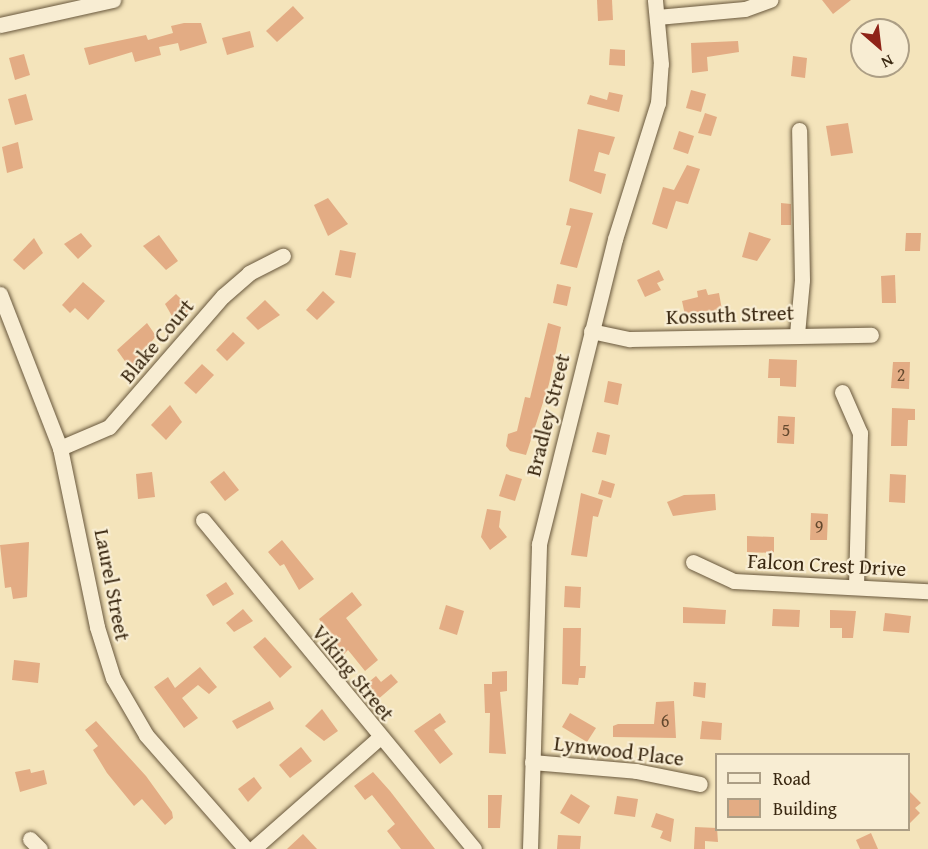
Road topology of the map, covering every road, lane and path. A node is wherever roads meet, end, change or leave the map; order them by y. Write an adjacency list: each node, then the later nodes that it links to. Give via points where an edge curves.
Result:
1 (113, 0): 5 (street)
2 (655, 0): 4 (street, Bradley Street)
3 (770, 0): 4 (street, via 745,9)
4 (657, 17): 9 (street, Bradley Street, via 661,64 658,103)
5 (0, 25)
6 (799, 130): 10 (street, via 802,280)
7 (283, 256): 13 (street, Blake Court, via 249,273 223,296 109,427)
8 (0, 294): 13 (street, Laurel Street)
9 (591, 331): 10 (street, Kossuth Street, via 630,339); 19 (street, Bradley Street, via 537,553)
10 (797, 334): 11 (street, Kossuth Street)
11 (871, 335)
12 (843, 393): 16 (street, via 860,433)
13 (60, 448): 21 (street, Laurel Street, via 98,634 113,678 146,735)
14 (203, 520): 18 (street, Viking Street)
15 (693, 562): 16 (street, Falcon Crest Drive, via 734,581)
16 (856, 585): 17 (street, Falcon Crest Drive)
17 (928, 591)
18 (379, 738): 22 (street); 23 (street, Viking Street)
19 (532, 762): 20 (street, Lynwood Place, via 636,771); 24 (street, Bradley Street)
20 (700, 784)
21 (246, 849)
22 (253, 849)
23 (474, 849)
24 (530, 849)

